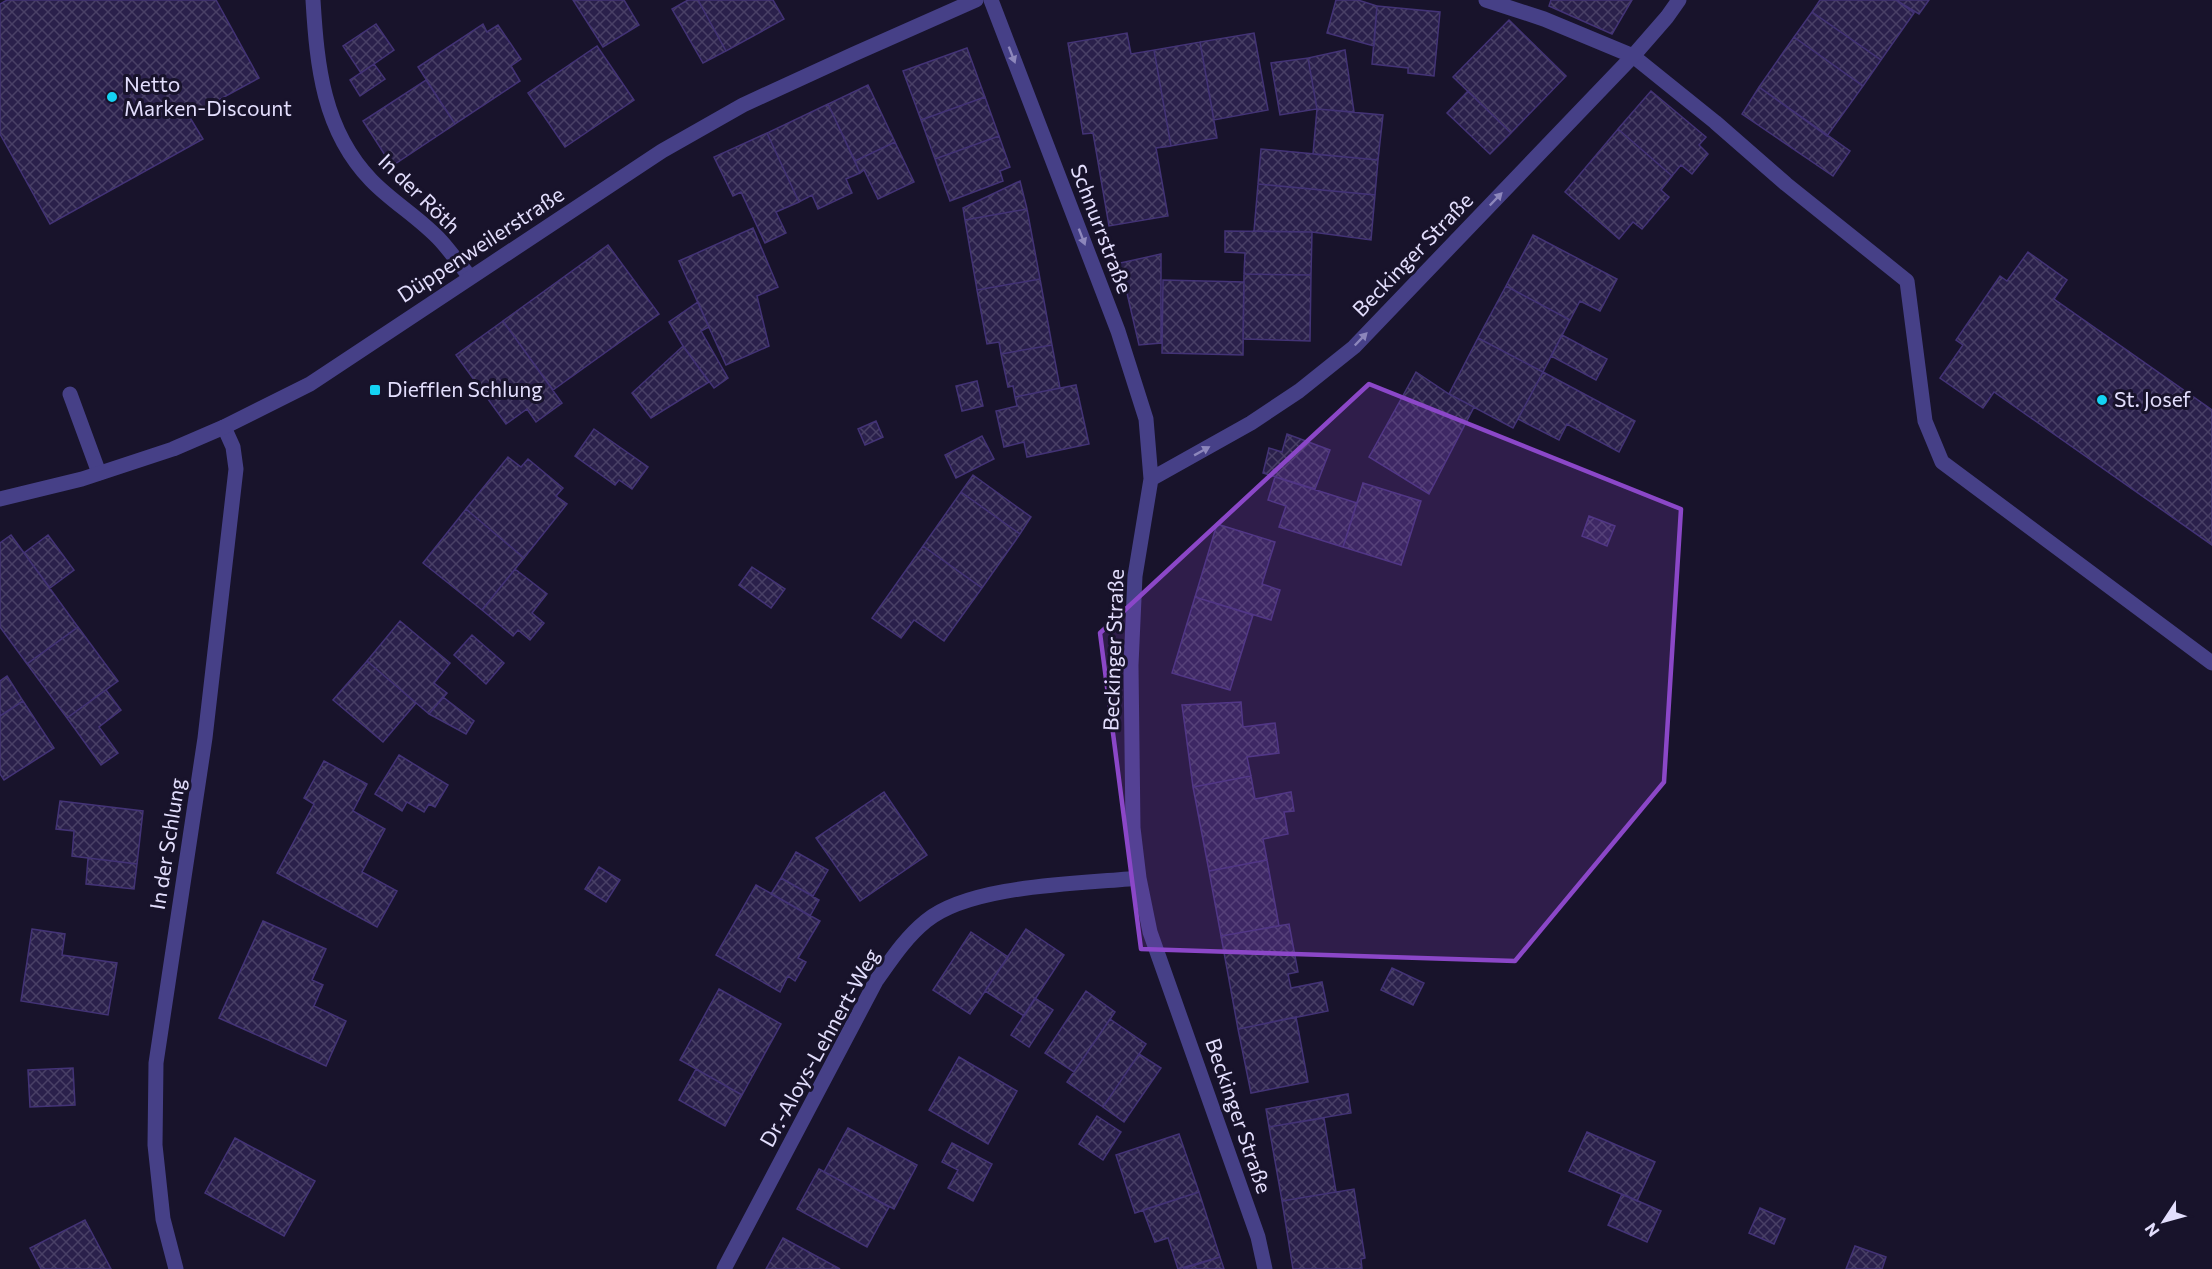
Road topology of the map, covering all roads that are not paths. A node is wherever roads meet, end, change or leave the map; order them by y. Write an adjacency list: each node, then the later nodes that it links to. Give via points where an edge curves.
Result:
1 (314, 0): 7 (street, In der Röth, via 316,46 328,110 344,147 371,180 441,240)
2 (976, 0): 7 (street, Düppenweilerstraße, via 743,105 662,151)
3 (991, 0): 11 (street, Schnurrstraße, one-way to 11, via 1118,331 1146,419)
4 (1486, 0): 6 (street, via 1545,19)
5 (1679, 0): 6 (street, Beckinger Straße)
6 (1633, 56): 11 (street, Beckinger Straße, one-way to 6, via 1251,423 1354,347); 13 (street, via 1907,281 1925,421 1942,462)
7 (470, 277): 9 (street, Düppenweilerstraße, via 310,384)
8 (69, 394): 10 (street)
9 (224, 427): 10 (street, Düppenweilerstraße); 15 (street, In der Schlung, via 236,469 205,738 156,1063 155,1145 163,1220)
10 (99, 474): 12 (street, Düppenweilerstraße)
11 (1151, 479): 14 (street, Beckinger Straße, via 1135,576 1131,665 1132,828)
12 (0, 499)
13 (2212, 663)
14 (1139, 878): 16 (street, Dr.-Aloys-Lehnert-Weg, via 1005,891 965,900 927,920 906,939 876,981); 17 (street, Beckinger Straße, via 1150,933 1229,1152)
15 (176, 1269)
16 (724, 1269)
17 (1265, 1269)

